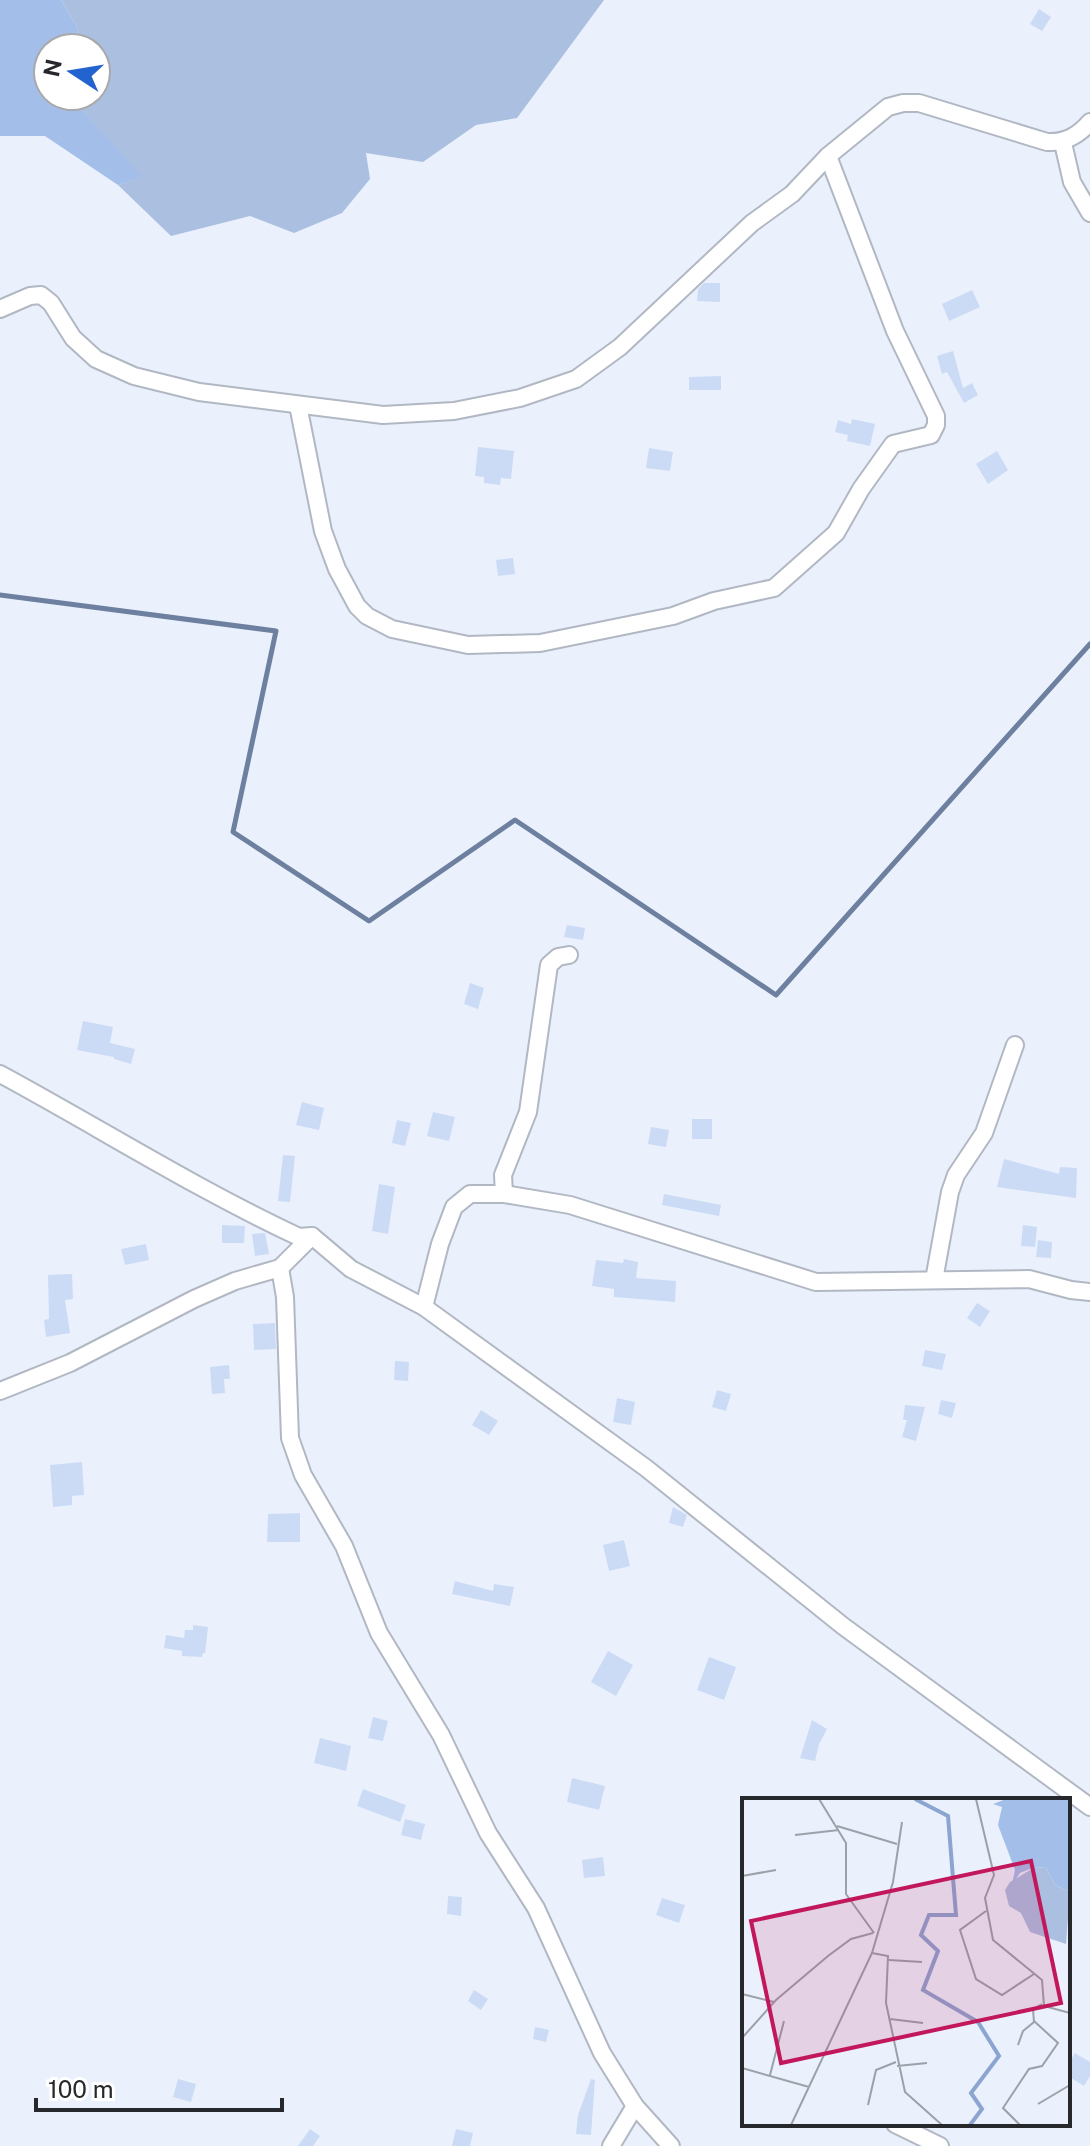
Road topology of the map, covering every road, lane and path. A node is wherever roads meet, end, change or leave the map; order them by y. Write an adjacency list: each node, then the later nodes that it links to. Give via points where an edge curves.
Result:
1 (1090, 122): 2 (street)
2 (1063, 143): 3 (street, via 903,103 888,107); 4 (street, via 1072,182)
3 (828, 156): 6 (street, via 649,321 576,379 520,398 454,411 383,415); 6 (street, via 936,425 931,435 893,444 836,533 774,588 673,616 540,643 468,645 392,629 357,606 337,569 323,531)
4 (1090, 213)
5 (0, 309): 6 (street, via 41,295 84,349 134,376 199,392)
6 (298, 405)
7 (569, 955): 10 (street, via 549,965 528,1112 503,1175)
8 (1015, 1045): 13 (street, via 984,1133 953,1183)
9 (0, 1074): 11 (street, via 191,1184 299,1237)
10 (504, 1194): 13 (street, via 570,1205 816,1282); 15 (street, via 470,1194 454,1207)
11 (312, 1236): 12 (street); 15 (street, via 351,1269)
12 (280, 1268): 16 (street, via 194,1299 70,1363); 18 (street, via 290,1438 303,1475 344,1546 379,1633 441,1735 488,1833 536,1908 602,2053)
13 (934, 1280): 14 (street, via 1029,1279)
14 (1090, 1292)
15 (424, 1307): 17 (street, via 646,1468 843,1626)
16 (0, 1391)
17 (1090, 1807)
18 (635, 2106): 20 (street); 21 (street)
19 (899, 2126): 22 (street)
20 (611, 2146)
21 (671, 2146)
22 (940, 2146)

